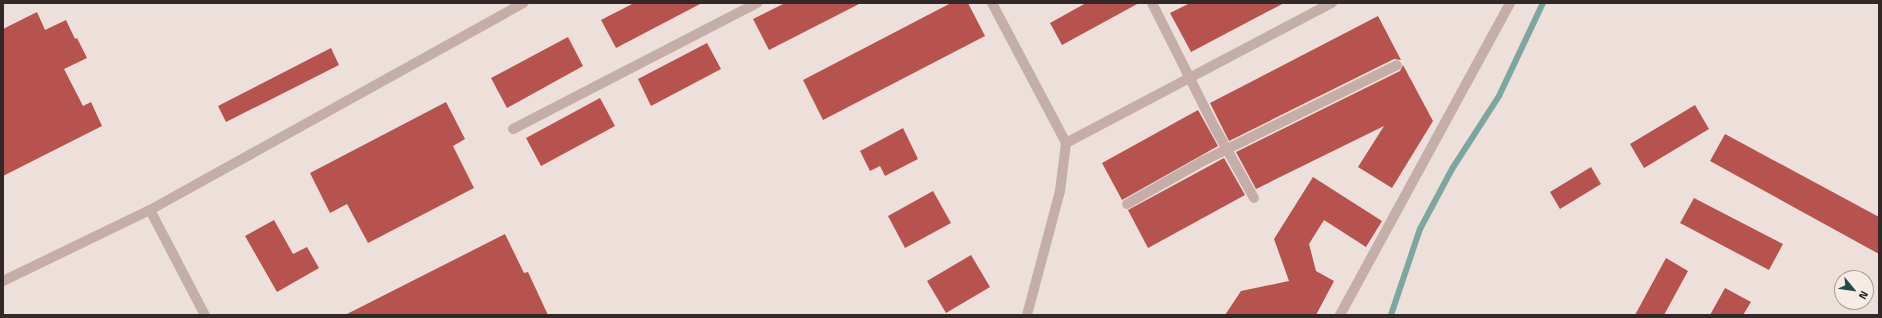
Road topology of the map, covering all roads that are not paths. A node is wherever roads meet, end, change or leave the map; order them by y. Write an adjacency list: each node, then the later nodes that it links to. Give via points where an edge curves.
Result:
1 (524, 3): 14 (street)
2 (757, 3): 9 (street)
3 (992, 3): 10 (street)
4 (1152, 3): 8 (street)
5 (1332, 3): 8 (street)
6 (1510, 3): 18 (street)
7 (1396, 65): 11 (street)
8 (1189, 77): 10 (street); 11 (street)
9 (513, 129)
10 (1066, 143): 17 (street, via 1060,191)
11 (1228, 151): 12 (street); 13 (street, via 1203,161)
12 (1254, 198)
13 (1127, 204)
14 (150, 210): 15 (street); 16 (street)
15 (3, 281)
16 (205, 315)
17 (1027, 315)
18 (1340, 315)

